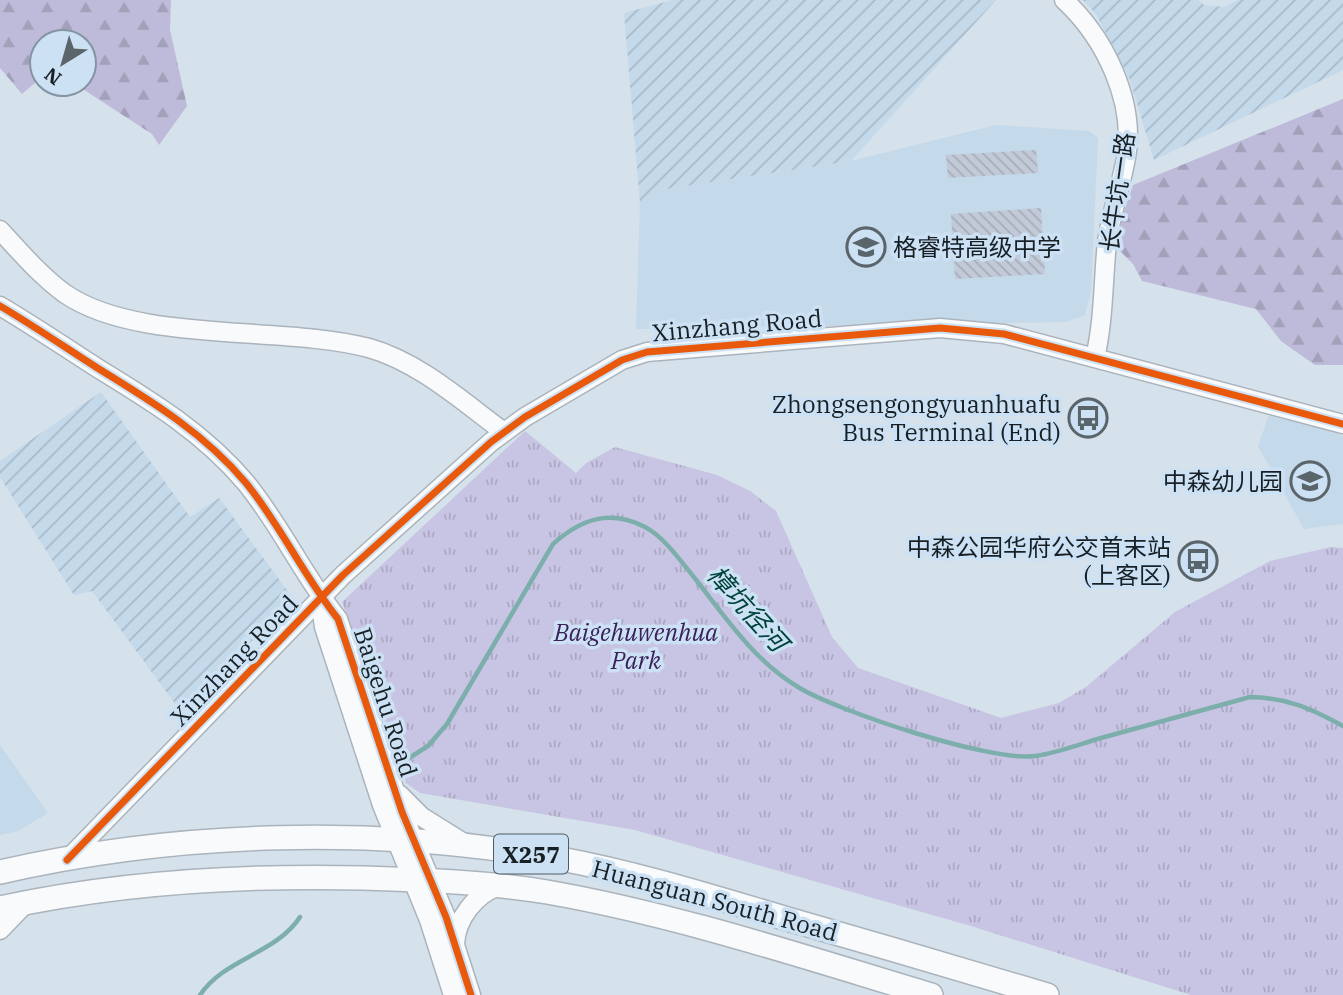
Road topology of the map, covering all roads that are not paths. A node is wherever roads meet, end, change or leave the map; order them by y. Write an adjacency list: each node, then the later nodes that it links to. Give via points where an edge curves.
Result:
1 (1065, 0): 4 (street, 长牛坑一路, via 1096,36 1127,119 1126,157 1107,241 1105,310)
2 (0, 230): 6 (street, via 44,276 89,306 144,323 338,341 372,349 425,375)
3 (0, 306): 7 (street, Baigehu Road, via 198,434 267,511)
4 (1095, 358): 5 (street, Xinzhang Road); 6 (street, Xinzhang Road, via 1004,334 940,328 675,348 622,360)
5 (1343, 424)
6 (504, 432): 7 (street, Xinzhang Road)
7 (320, 599): 8 (street, Baigehu Road, via 338,619); 9 (street, Baigehu Road, via 328,640); 11 (street, Xinzhang Road)
8 (393, 785): 9 (street, Baigehu Road); 10 (street, via 422,817)
9 (406, 842): 10 (main road, Huanguan South Road / X257); 11 (main road, Huanguan South Road / X257, via 216,842); 13 (street)
10 (471, 846): 22 (main road, Huanguan South Road / X257, via 562,860 673,885)
11 (68, 860): 12 (main road, Huanguan South Road / X257)
12 (0, 872)
13 (421, 880): 14 (main road, Huanguan South Road / X257); 15 (main road, Huanguan South Road / X257, via 208,878 113,887); 18 (street); 19 (street)
14 (502, 886): 18 (street, via 475,901 462,920); 21 (main road, Huanguan South Road / X257, via 668,918)
15 (26, 903): 16 (main road, Huanguan South Road / X257); 17 (street)
16 (0, 908)
17 (0, 930)
18 (455, 947): 20 (street)
19 (453, 995)
20 (471, 995)
21 (931, 995)
22 (1047, 995)

